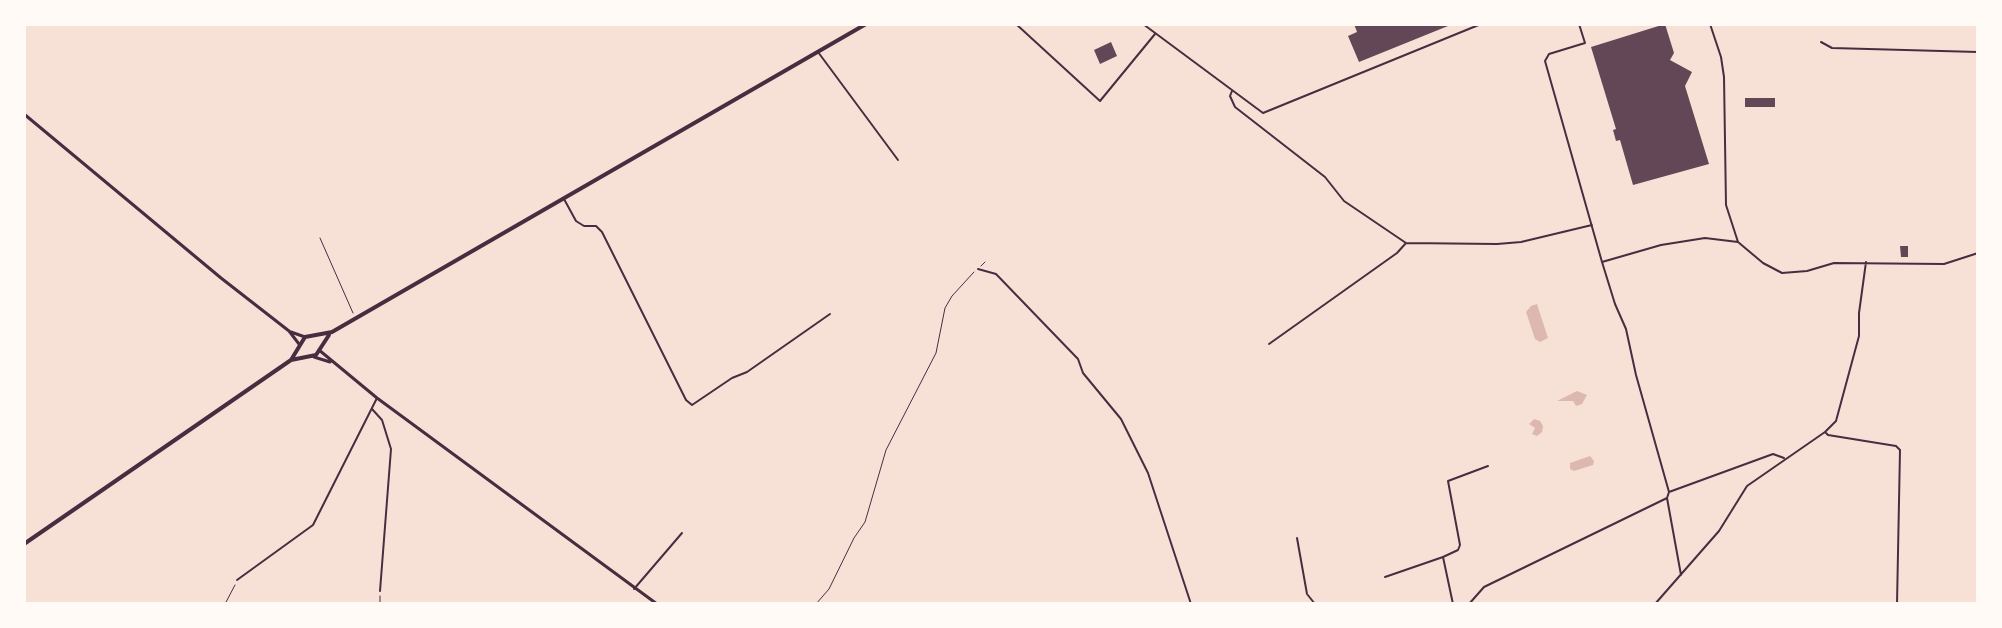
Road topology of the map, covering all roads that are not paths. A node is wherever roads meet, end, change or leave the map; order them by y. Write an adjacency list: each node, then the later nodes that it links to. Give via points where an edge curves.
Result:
1 (866, 24): 9 (highway)
2 (1016, 24): 7 (street, via 1100,101)
3 (1143, 24): 7 (street)
4 (1481, 24): 11 (street, via 1263,113)
5 (1579, 24): 15 (street, via 1585,43 1548,54 1545,61)
6 (1710, 24): 16 (street, via 1724,77 1726,205)
7 (1155, 34): 11 (street)
8 (1821, 42): 10 (street, via 1832,48)
9 (818, 52): 13 (street); 14 (highway)
10 (1978, 52)
11 (1232, 91): 17 (street, via 1235,107 1325,177 1344,201)
12 (24, 114): 23 (main road)
13 (898, 160)
14 (564, 199): 22 (street, via 576,221 596,226 602,232 686,400 692,405); 24 (highway)
15 (1592, 225): 17 (street, via 1521,242); 19 (street)
16 (1738, 242): 19 (street, via 1705,238 1680,241); 20 (street, via 1782,273 1834,263)
17 (1406, 243): 27 (street)
18 (1978, 253): 20 (street, via 1944,264)
19 (1602, 262): 39 (street, via 1626,328)
20 (1866, 262): 36 (street, via 1859,336 1841,410)
21 (978, 269): 51 (street, via 996,274 1078,359 1083,373 1121,418 1148,473)
22 (830, 314)
23 (289, 331): 25 (main road); 28 (main road)
24 (332, 332): 26 (highway); 29 (highway)
25 (305, 337): 26 (highway); 28 (highway)
26 (314, 337): 29 (highway)
27 (1269, 344)
28 (299, 346): 30 (highway); 32 (highway)
29 (320, 348): 31 (highway); 33 (main road)
30 (304, 356): 31 (highway); 32 (highway)
31 (314, 357): 33 (main road)
32 (291, 360): 43 (highway)
33 (332, 363): 34 (main road)
34 (377, 398): 35 (street); 48 (main road)
35 (372, 409): 47 (street, via 313,525); 49 (street, via 382,420 391,449)
36 (1825, 432): 37 (street); 56 (street, via 1900,450)
37 (1784, 458): 39 (street, via 1773,454); 45 (street, via 1747,486 1719,531)
38 (1488, 466): 44 (street, via 1448,481 1459,548)
39 (1669, 492): 40 (street)
40 (1667, 498): 45 (street); 54 (street, via 1484,587)
41 (682, 533): 48 (street)
42 (1297, 538): 52 (street, via 1307,594)
43 (24, 544)
44 (1443, 557): 46 (street); 53 (street)
45 (1681, 575): 55 (street)
46 (1385, 577)
47 (237, 580)
48 (634, 589): 50 (main road)
49 (380, 591)
50 (657, 604)
51 (1191, 604)
52 (1315, 604)
53 (1453, 604)
54 (1469, 604)
55 (1655, 604)
56 (1897, 604)

